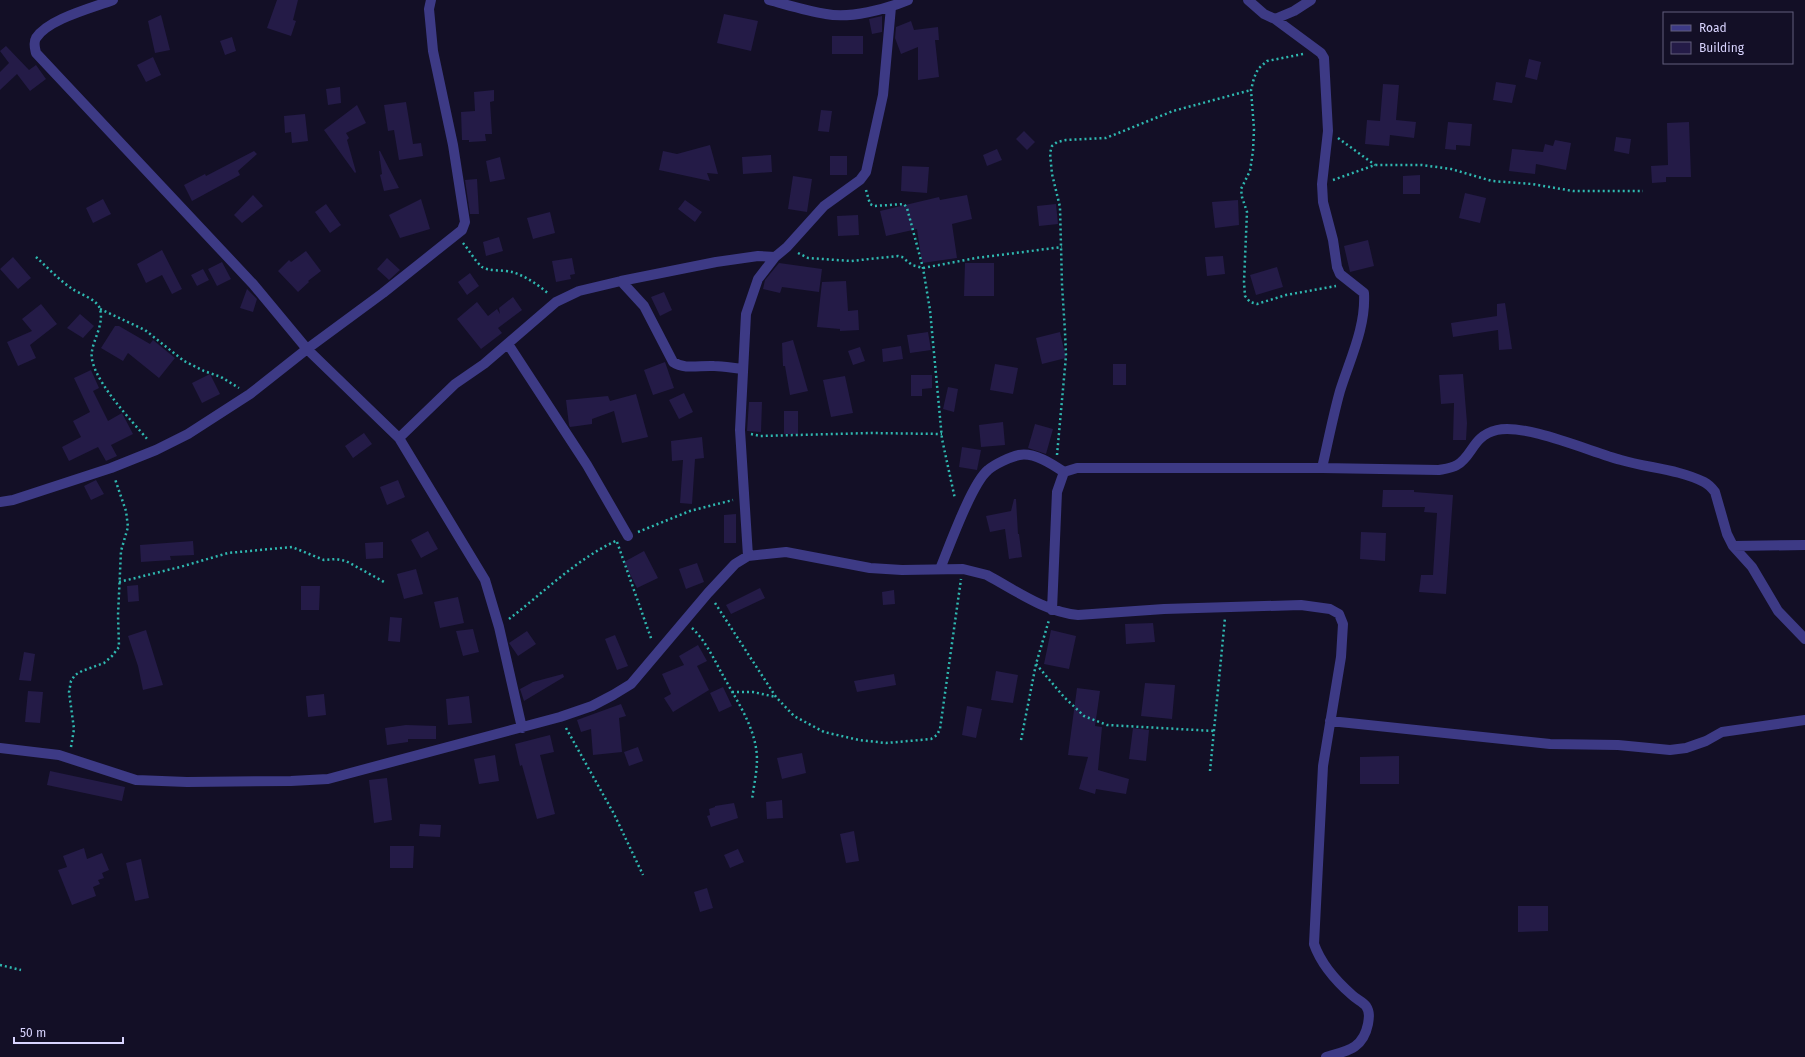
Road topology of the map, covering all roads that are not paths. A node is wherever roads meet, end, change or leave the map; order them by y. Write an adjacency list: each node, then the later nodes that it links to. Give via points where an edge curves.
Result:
1 (113, 0): 12 (street, via 60,20 44,30 34,44 36,53 253,284)
2 (431, 0): 12 (street, via 429,9 433,51 453,145 465,222 457,235)
3 (769, 0): 7 (street, via 828,15 855,14)
4 (908, 0): 7 (street)
5 (1248, 0): 8 (street, via 1264,14)
6 (1311, 0): 8 (street, via 1294,12)
7 (891, 7): 9 (street, via 883,95 866,172 824,206 787,248)
8 (1275, 19): 15 (street, via 1324,58 1328,131 1322,184 1323,202 1340,274 1364,293 1362,316 1352,358 1340,391)
9 (775, 256): 10 (street, via 716,262); 13 (street, via 758,279 746,314)
10 (621, 281): 11 (street, via 579,291 556,302); 13 (street, via 644,306 673,362 684,367)
11 (508, 344): 14 (street, via 455,384); 18 (street, via 588,465)
12 (307, 349): 14 (street); 17 (street, via 250,394 188,434 156,450 110,468)
13 (742, 369): 21 (street, via 740,430)
14 (399, 438): 27 (street, via 485,580 499,627)
15 (1322, 468): 16 (street); 20 (street, via 1439,470 1455,466 1463,460 1483,436 1498,430 1528,431 1704,482 1715,492)
16 (1060, 469): 22 (street, via 1047,461 1019,455 988,470 979,482 960,521); 23 (street)
17 (0, 502)
18 (628, 536)
19 (1805, 545): 20 (street)
20 (1733, 546): 24 (street, via 1752,567 1778,611)
21 (748, 556): 22 (street, via 786,552 870,568); 27 (street, via 735,564 708,593 631,684 592,706)
22 (940, 569): 23 (street, via 963,569 987,575)
23 (1052, 610): 26 (street, via 1078,615 1164,609 1301,605 1330,609 1339,614 1343,624 1341,657)
24 (1805, 639)
25 (1805, 720): 26 (street, via 1722,732 1686,748 1670,750 1618,745 1550,744)
26 (1330, 721): 29 (street, via 1323,766 1314,944 1319,957 1332,975 1366,1006 1369,1015 1363,1040 1356,1046)
27 (522, 728): 28 (street, via 328,779 136,780 70,757)
28 (0, 748)
29 (1326, 1057)

